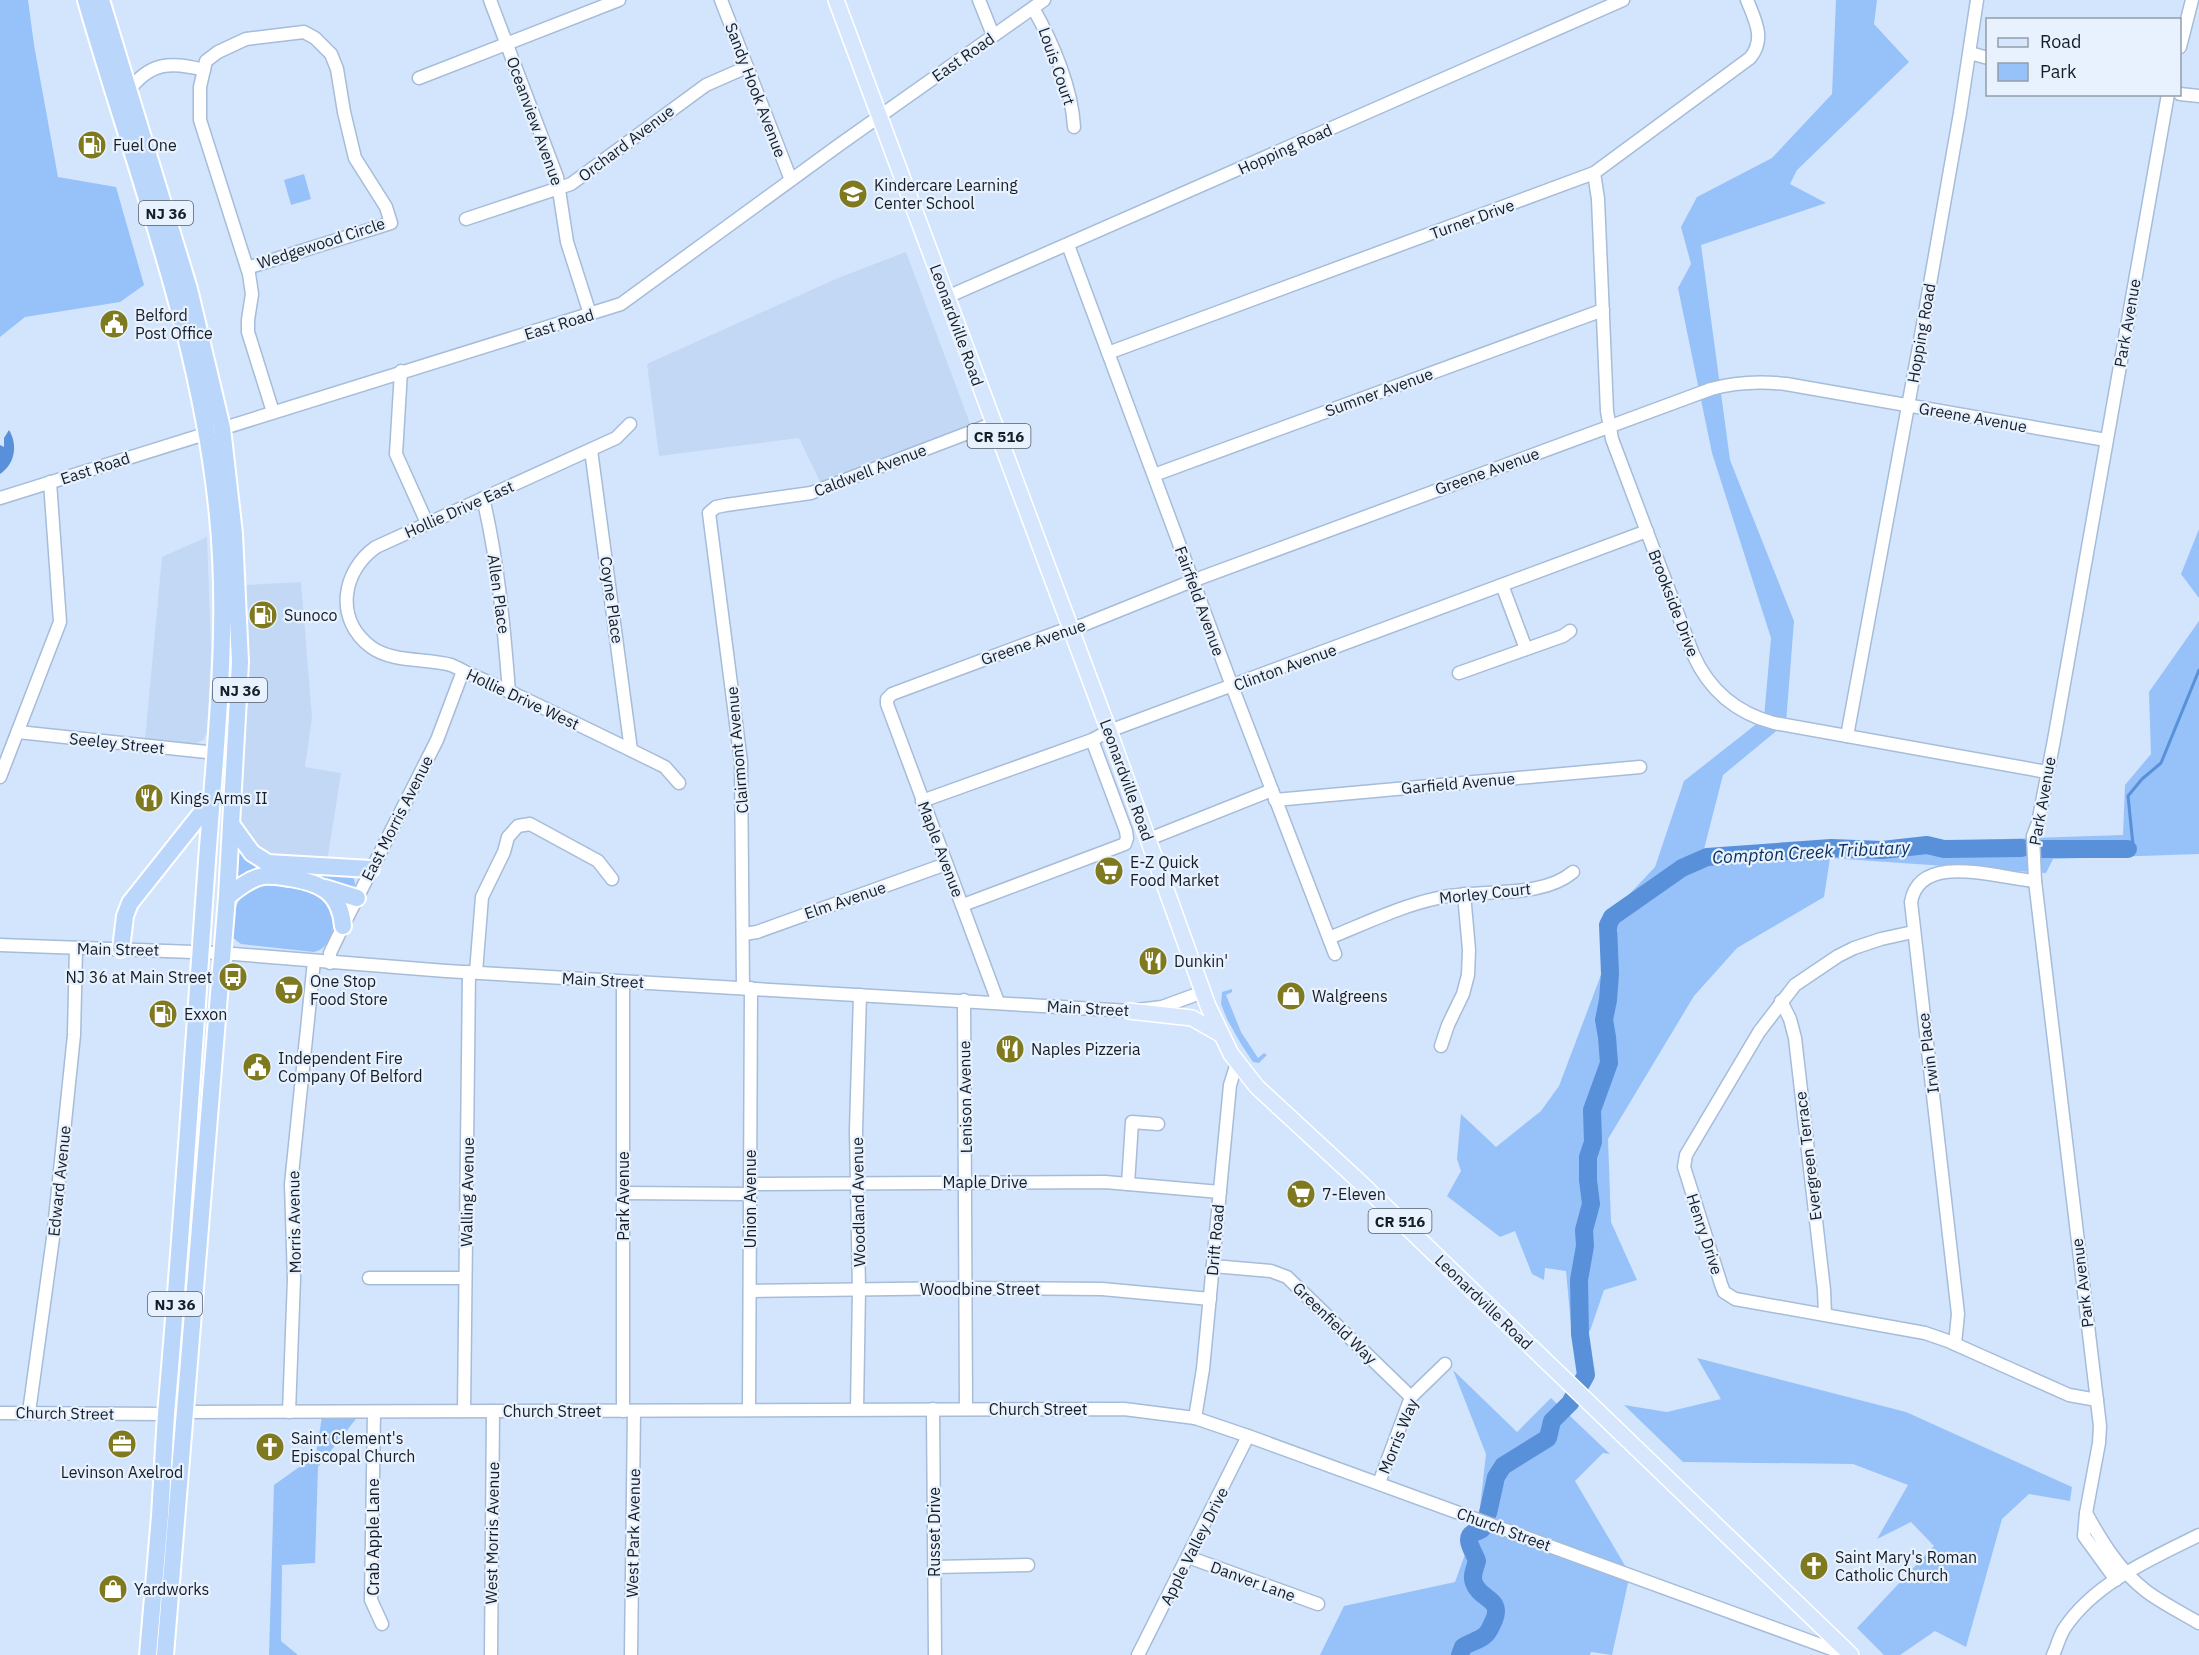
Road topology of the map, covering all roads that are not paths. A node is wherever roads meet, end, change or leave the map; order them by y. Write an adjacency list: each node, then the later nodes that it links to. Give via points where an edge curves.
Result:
1 (86, 0): 46 (highway, NJ 36)
2 (101, 0): 19 (highway, NJ 36)
3 (490, 0): 15 (street, Oceanview Avenue)
4 (619, 0): 15 (street)
5 (721, 0): 20 (street, Sandy Hook Avenue)
6 (836, 0): 28 (main road, Leonardville Road / CR 516)
7 (979, 0): 14 (street)
8 (1044, 0): 13 (street, East Road)
9 (1623, 0): 34 (street, Hopping Road)
10 (1746, 0): 30 (street, Turner Drive, via 1759,33 1750,58)
11 (1977, 0): 17 (street, Hopping Road)
12 (2192, 0): 16 (street)
13 (1033, 8): 14 (street, East Road); 29 (street, Louis Court, via 1063,75)
14 (993, 35): 28 (street, East Road)
15 (506, 43): 23 (street); 32 (street, Oceanview Avenue)
16 (2181, 43)
17 (1970, 53): 18 (street); 41 (street, Hopping Road)
18 (1986, 57)
19 (119, 59): 22 (street, via 136,69); 24 (highway, NJ 36)
20 (747, 67): 31 (street, Sandy Hook Avenue); 32 (street, Orchard Avenue, via 706,85 575,182)
21 (204, 70): 22 (street, via 173,63); 35 (street, Wedgewood Circle, via 200,120); 35 (street, Wedgewood Circle, via 206,61 218,52 246,39 304,32 315,38 331,54 356,158 391,222)
22 (150, 71): 24 (street)
23 (419, 78)
24 (128, 92): 46 (highway, NJ 36, via 189,289)
25 (2181, 94): 27 (street)
26 (2168, 96): 47 (street, Park Avenue)
27 (2199, 96)
28 (880, 116): 31 (street, East Road); 36 (main road, Leonardville Road / CR 516)
29 (1074, 127)
30 (1594, 173): 37 (street, Brookside Drive); 39 (street, Turner Drive)
31 (790, 180): 38 (street, East Road, via 628,299)
32 (560, 188): 33 (street, Orchard Avenue); 38 (street, Oceanview Avenue, via 567,242)
33 (466, 219)
34 (1068, 245): 36 (street, Hopping Road); 39 (street, Fairfield Avenue)
35 (247, 268): 42 (street, Wedgewood Circle, via 252,294 248,332)
36 (947, 297): 43 (main road, Leonardville Road / CR 516)
37 (1603, 310): 45 (street, Brookside Drive); 49 (street, Sumner Avenue)
38 (590, 314): 40 (street, East Road)
39 (1108, 353): 49 (street, Fairfield Avenue)
40 (401, 371): 42 (street, East Road); 54 (street, via 396,454)
41 (1908, 405): 45 (street, Greene Avenue, via 1786,384 1749,382 1711,389); 47 (street, Greene Avenue); 69 (street, Hopping Road)
42 (273, 412): 46 (street, East Road)
43 (994, 423): 53 (street, Caldwell Avenue, via 811,493 726,505); 58 (main road, Leonardville Road / CR 516)
44 (630, 424): 48 (street, Hollie Drive East, via 616,438)
45 (1610, 426): 55 (street, Brookside Drive); 56 (street, Greene Avenue)
46 (215, 430): 50 (street, East Road); 72 (highway, NJ 36, via 222,567); 80 (highway, NJ 36, via 234,534 240,662)
47 (2106, 441): 74 (street, Park Avenue)
48 (591, 450): 52 (street, Hollie Drive East); 71 (street, Coyne Place)
49 (1154, 475): 56 (street, Fairfield Avenue)
50 (50, 482): 51 (street, East Road); 68 (street, via 60,622)
51 (0, 498)
52 (483, 498): 54 (street, Hollie Drive East); 65 (street, Allen Place)
53 (709, 513): 94 (street, Clairmont Avenue, via 741,762)
54 (427, 523): 60 (street, Hollie Drive East, via 376,547 356,567 346,596 352,622)
55 (1647, 531): 57 (street, Clinton Avenue); 69 (street, Brookside Drive, via 1693,654 1715,689 1739,709 1760,719)
56 (1192, 581): 58 (street, Greene Avenue); 64 (street, Fairfield Avenue)
57 (1502, 585): 61 (street); 64 (street, Clinton Avenue)
58 (1071, 628): 66 (street, Greene Avenue); 67 (main road, Leonardville Road / CR 516)
59 (1570, 632): 61 (street)
60 (360, 634): 62 (street, Hollie Drive West, via 384,653 452,665)
61 (1526, 649): 63 (street)
62 (463, 671): 65 (street, Hollie Drive West); 83 (street, East Morris Avenue, via 437,740)
63 (1459, 673)
64 (1232, 686): 67 (street, Clinton Avenue); 77 (street, Fairfield Avenue)
65 (509, 692): 71 (street, Hollie Drive West)
66 (889, 696): 79 (street, Maple Avenue, via 887,704)
67 (1109, 731): 70 (street, Clinton Avenue); 81 (main road, Leonardville Road / CR 516)
68 (18, 732): 72 (street, Seeley Street); 75 (street)
69 (1847, 736): 74 (street, Brookside Drive)
70 (1092, 740): 79 (street, Clinton Avenue); 91 (street, via 1126,831 1125,844)
71 (631, 750): 76 (street, Hollie Drive West, via 664,767)
72 (216, 753): 78 (highway, NJ 36)
73 (1640, 768): 77 (street, Garfield Avenue)
74 (2047, 772): 86 (street, Park Avenue, via 2033,836)
75 (0, 777)
76 (679, 783)
77 (1274, 795): 81 (street, Garfield Avenue); 95 (street, Fairfield Avenue)
78 (211, 800): 98 (highway, via 130,903); 99 (highway, NJ 36)
79 (922, 801): 82 (street, Maple Avenue)
80 (231, 824): 83 (highway, via 252,853 268,863); 89 (highway, NJ 36)
81 (1149, 839): 107 (main road, Leonardville Road / CR 516)
82 (946, 864): 91 (street, Maple Avenue); 94 (street, Elm Avenue, via 757,933)
83 (371, 869): 90 (street, East Morris Avenue)
84 (1573, 872): 88 (street, Morley Court, via 1539,887)
85 (612, 879): 104 (street, Walling Avenue, via 587,854 530,824 518,826 508,837 482,897)
86 (2035, 881): 93 (street, Irwin Place, via 1974,871 1933,875 1918,884 1912,895); 134 (street, Park Avenue)
87 (324, 887): 89 (highway, via 263,876); 90 (highway); 92 (highway, via 341,911)
88 (1464, 894): 95 (street, Morley Court, via 1427,900); 114 (street, via 1468,975)
89 (227, 897): 100 (highway, NJ 36)
90 (357, 898): 92 (street, East Morris Avenue)
91 (963, 905): 111 (street, Maple Avenue)
92 (343, 926): 103 (street, East Morris Avenue, via 330,953)
93 (1913, 932): 110 (street, Henry Drive, via 1881,939 1838,956 1796,985); 131 (street, Irwin Place, via 1958,1314)
94 (744, 934): 106 (street, Clairmont Avenue)
95 (1329, 938): 101 (street, Fairfield Avenue)
96 (0, 945): 97 (street, Main Street)
97 (76, 948): 98 (street, Main Street); 142 (street, Edward Avenue, via 74,1035 55,1228)
98 (121, 949): 99 (street, Main Street)
99 (201, 953): 100 (street, Main Street); 147 (highway, NJ 36)
100 (221, 953): 102 (street, Main Street); 143 (highway, NJ 36)
101 (1335, 954)
102 (314, 962): 103 (street, Main Street); 144 (street, Morris Avenue, via 291,1184 294,1279)
103 (330, 963): 104 (street, Main Street)
104 (473, 972): 105 (street, Main Street); 125 (street, Walling Avenue)
105 (623, 982): 106 (street, Main Street); 122 (street, Park Avenue)
106 (747, 988): 108 (street, Main Street); 120 (street, Union Avenue)
107 (1203, 992): 112 (street, Main Street, via 1162,1007); 113 (main road, Leonardville Road / CR 516)
108 (860, 995): 109 (street, Main Street); 118 (street, Woodland Avenue)
109 (964, 1000): 111 (street, Main Street); 117 (street, Lenison Avenue)
110 (1781, 1001): 130 (street, Evergreen Terrace, via 1795,1038); 130 (street, Henry Drive, via 1686,1155 1684,1167 1724,1292 1735,1299)
111 (998, 1002): 112 (street, Main Street)
112 (1129, 1011): 113 (main road, via 1191,1018)
113 (1220, 1035): 115 (main road, Leonardville Road / CR 516)
114 (1441, 1046)
115 (1237, 1063): 121 (street, Drift Road, via 1231,1079); 168 (main road, Leonardville Road / CR 516, via 1257,1087)
116 (1158, 1124): 119 (street, via 1132,1122)
117 (966, 1182): 118 (street, Maple Drive); 119 (street, Maple Drive); 126 (street, Lenison Avenue)
118 (857, 1183): 120 (street, Maple Drive); 127 (street, Woodland Avenue)
119 (1128, 1184): 121 (street, Maple Drive)
120 (750, 1189): 122 (street, Maple Drive); 128 (street, Union Avenue)
121 (1220, 1192): 123 (street, Drift Road)
122 (623, 1194): 141 (street, Park Avenue)
123 (1213, 1266): 129 (street, Drift Road); 133 (street, Greenfield Way, via 1271,1271 1287,1277)
124 (369, 1278): 125 (street)
125 (465, 1278): 139 (street, Walling Avenue)
126 (966, 1288): 127 (street, Woodbine Street); 129 (street, Woodbine Street, via 1102,1289); 138 (street, Lenison Avenue)
127 (859, 1289): 128 (street, Woodbine Street); 136 (street, Woodland Avenue)
128 (750, 1291): 135 (street, Union Avenue)
129 (1210, 1299): 148 (street, Drift Road)
130 (1825, 1314): 131 (street, Henry Drive, via 1925,1333)
131 (1955, 1344): 134 (street, Henry Drive, via 2069,1395)
132 (1445, 1364): 133 (street, Morris Way)
133 (1411, 1397): 150 (street, Morris Way)
134 (2097, 1400): 151 (street, Park Avenue, via 2099,1443)
135 (749, 1409): 136 (street, Church Street); 141 (street, Church Street)
136 (857, 1409): 137 (street, Church Street)
137 (933, 1409): 138 (street, Church Street); 155 (street, Russet Drive)
138 (966, 1409): 148 (street, Church Street, via 1124,1409)
139 (464, 1411): 140 (street, Church Street); 145 (street, Church Street)
140 (493, 1411): 141 (street, Church Street); 164 (street, West Morris Avenue)
141 (628, 1411): 165 (street, West Park Avenue)
142 (29, 1412): 146 (street, Church Street); 147 (street, Church Street)
143 (185, 1412): 144 (street, Church Street); 163 (highway, NJ 36)
144 (288, 1412): 145 (street, Church Street)
145 (374, 1412): 160 (street, Crab Apple Lane, via 371,1600)
146 (0, 1413)
147 (166, 1414): 162 (highway, NJ 36)
148 (1195, 1418): 149 (street, Church Street)
149 (1248, 1436): 150 (street, Church Street); 153 (street, Apple Valley Drive)
150 (1379, 1483): 168 (street, Church Street)
151 (2086, 1513): 156 (street, via 2104,1545); 157 (street, Park Avenue, via 2084,1536)
152 (2199, 1535): 156 (street)
153 (1188, 1557): 158 (street, Danver Lane); 167 (street, Apple Valley Drive)
154 (1028, 1565): 155 (street)
155 (935, 1567): 166 (street, Russet Drive)
156 (2127, 1573): 157 (street); 159 (street, via 2146,1591)
157 (2116, 1580): 161 (street, via 2086,1604 2063,1630)
158 (1318, 1604)
159 (2199, 1623)
160 (382, 1624)
161 (2055, 1650)
162 (148, 1655)
163 (165, 1655)
164 (491, 1655)
165 (631, 1655)
166 (935, 1655)
167 (1138, 1655)
168 (1849, 1655)

